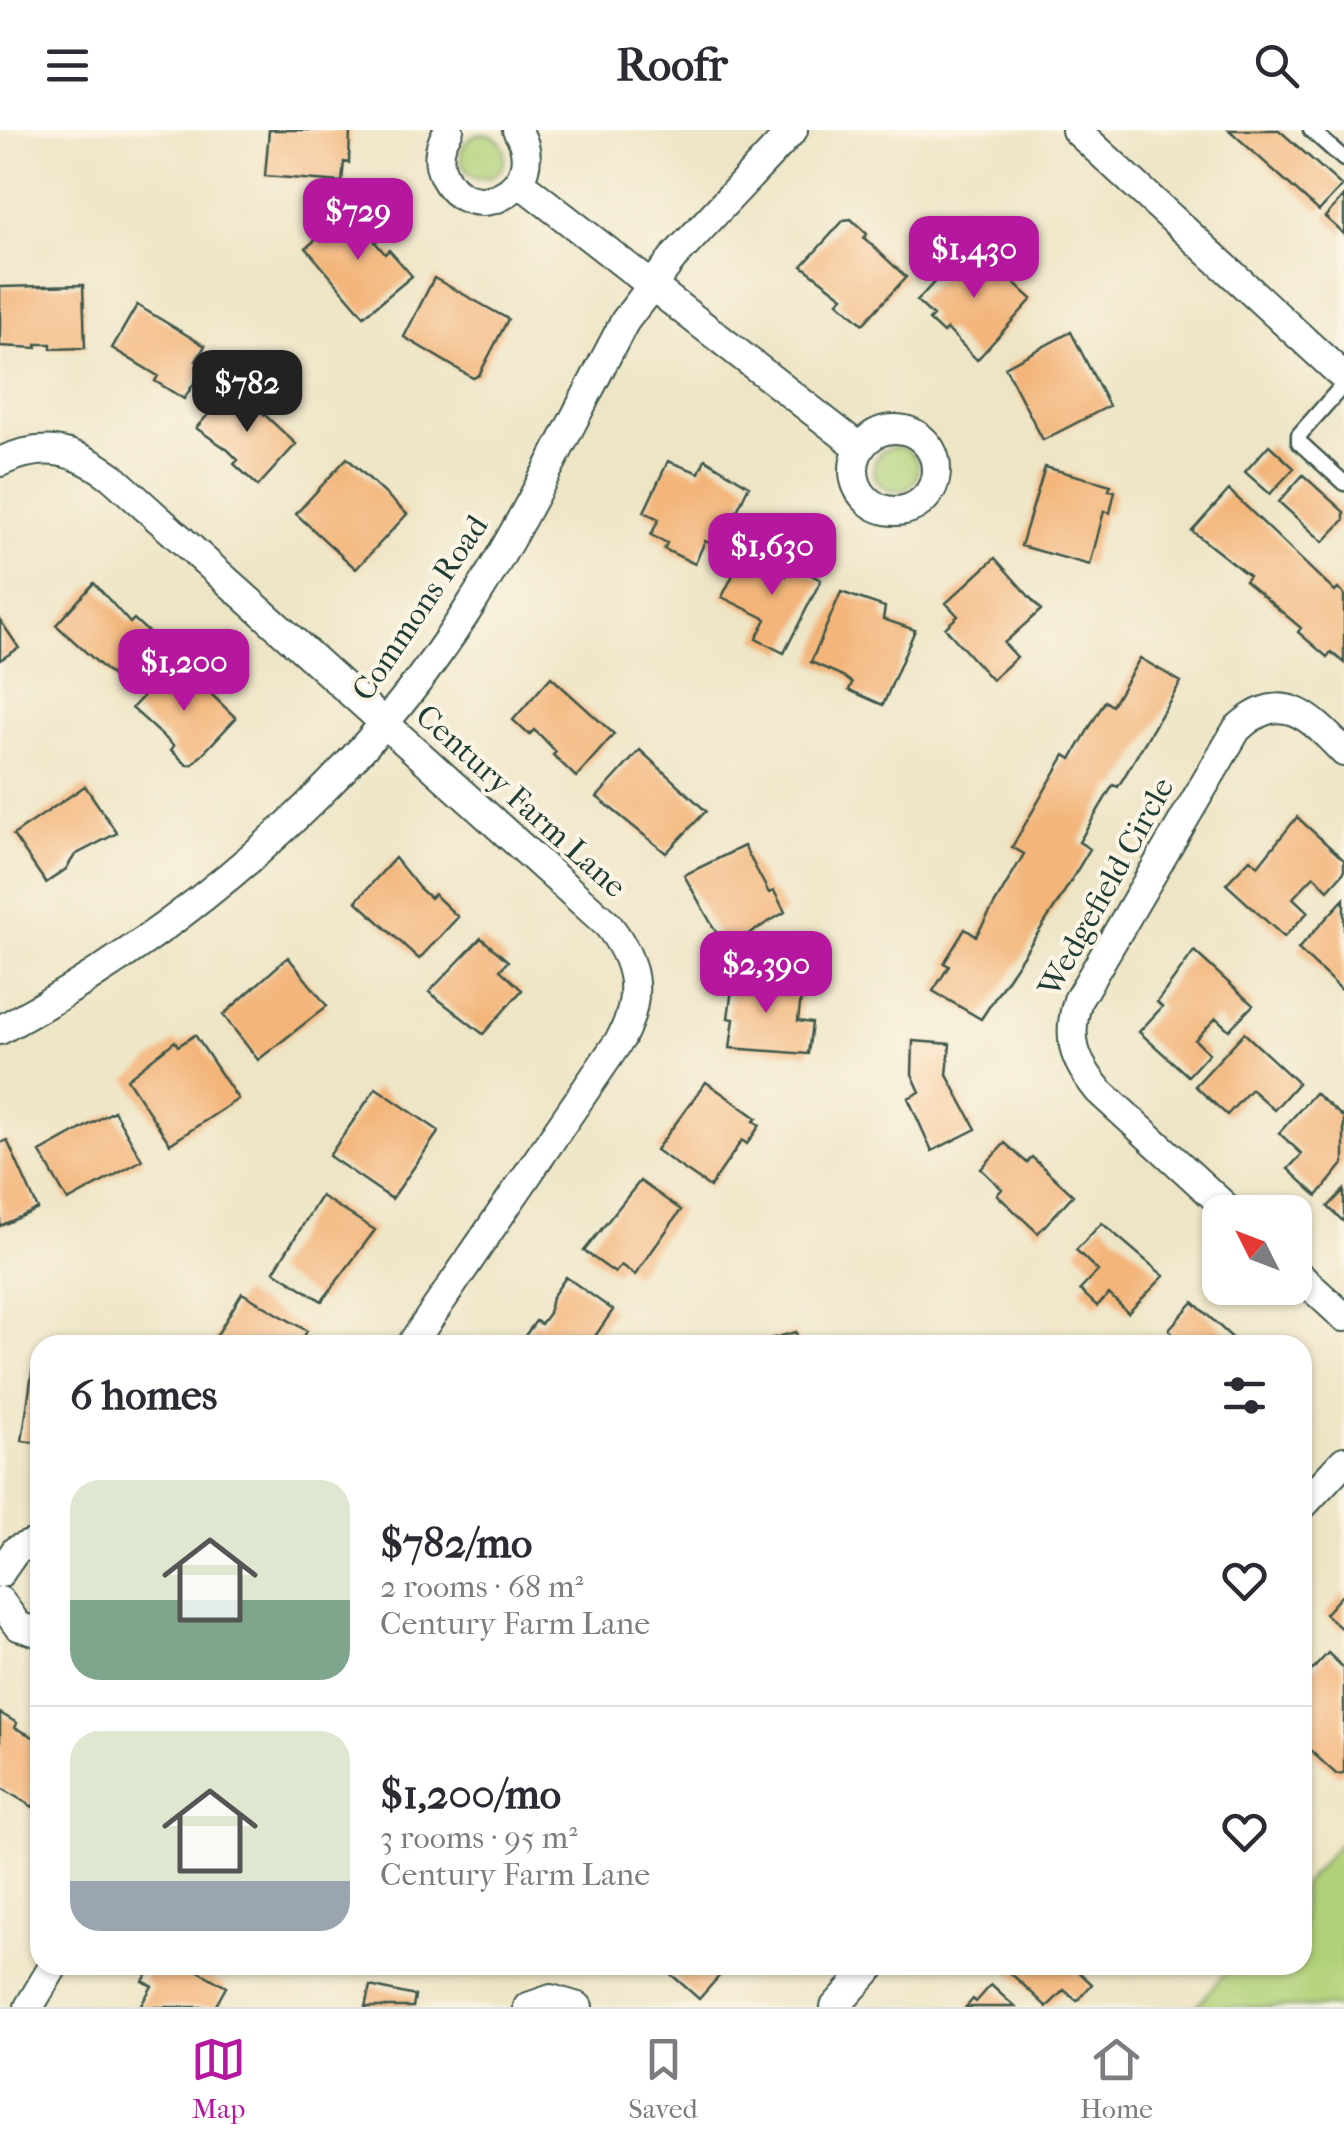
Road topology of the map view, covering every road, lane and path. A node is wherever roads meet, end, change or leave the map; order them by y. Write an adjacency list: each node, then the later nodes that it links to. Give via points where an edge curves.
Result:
1 (449, 130): 7 (street, via 440,166 455,191 482,201)
2 (517, 130): 7 (street, via 526,154)
3 (793, 130): 8 (street, Commons Road)
4 (1076, 130): 9 (street)
5 (1311, 130): 6 (lane)
6 (1344, 159)
7 (519, 182): 8 (street)
8 (649, 286): 11 (street); 14 (street, Commons Road, via 505,550)
9 (1344, 376)
10 (1344, 384): 13 (lane, via 1299,442)
11 (860, 448)
12 (0, 462): 14 (street, Century Farm Lane, via 40,448 88,458)
13 (1344, 483)
14 (384, 726): 16 (street, Commons Road, via 259,850 188,908); 20 (street, Century Farm Lane, via 608,926 636,979 622,1038)
15 (1344, 752): 17 (street, Wedgefield Circle, via 1307,717 1284,708 1267,707 1237,729 1078,1000 1070,1025 1082,1071)
16 (0, 1030)
17 (1212, 1195)
18 (1312, 1288): 19 (street)
19 (1344, 1317)
20 (418, 1335)
21 (1344, 1461): 22 (street)
22 (1312, 1495)
23 (30, 1544): 24 (street, via 16,1550)
24 (0, 1573)
25 (0, 1601): 26 (street, via 18,1626)
26 (30, 1630)
27 (48, 1975): 29 (street)
28 (864, 1975): 32 (street)
29 (30, 2007)
30 (528, 2007): 31 (street, via 550,1999)
31 (578, 2007)
32 (834, 2007)

